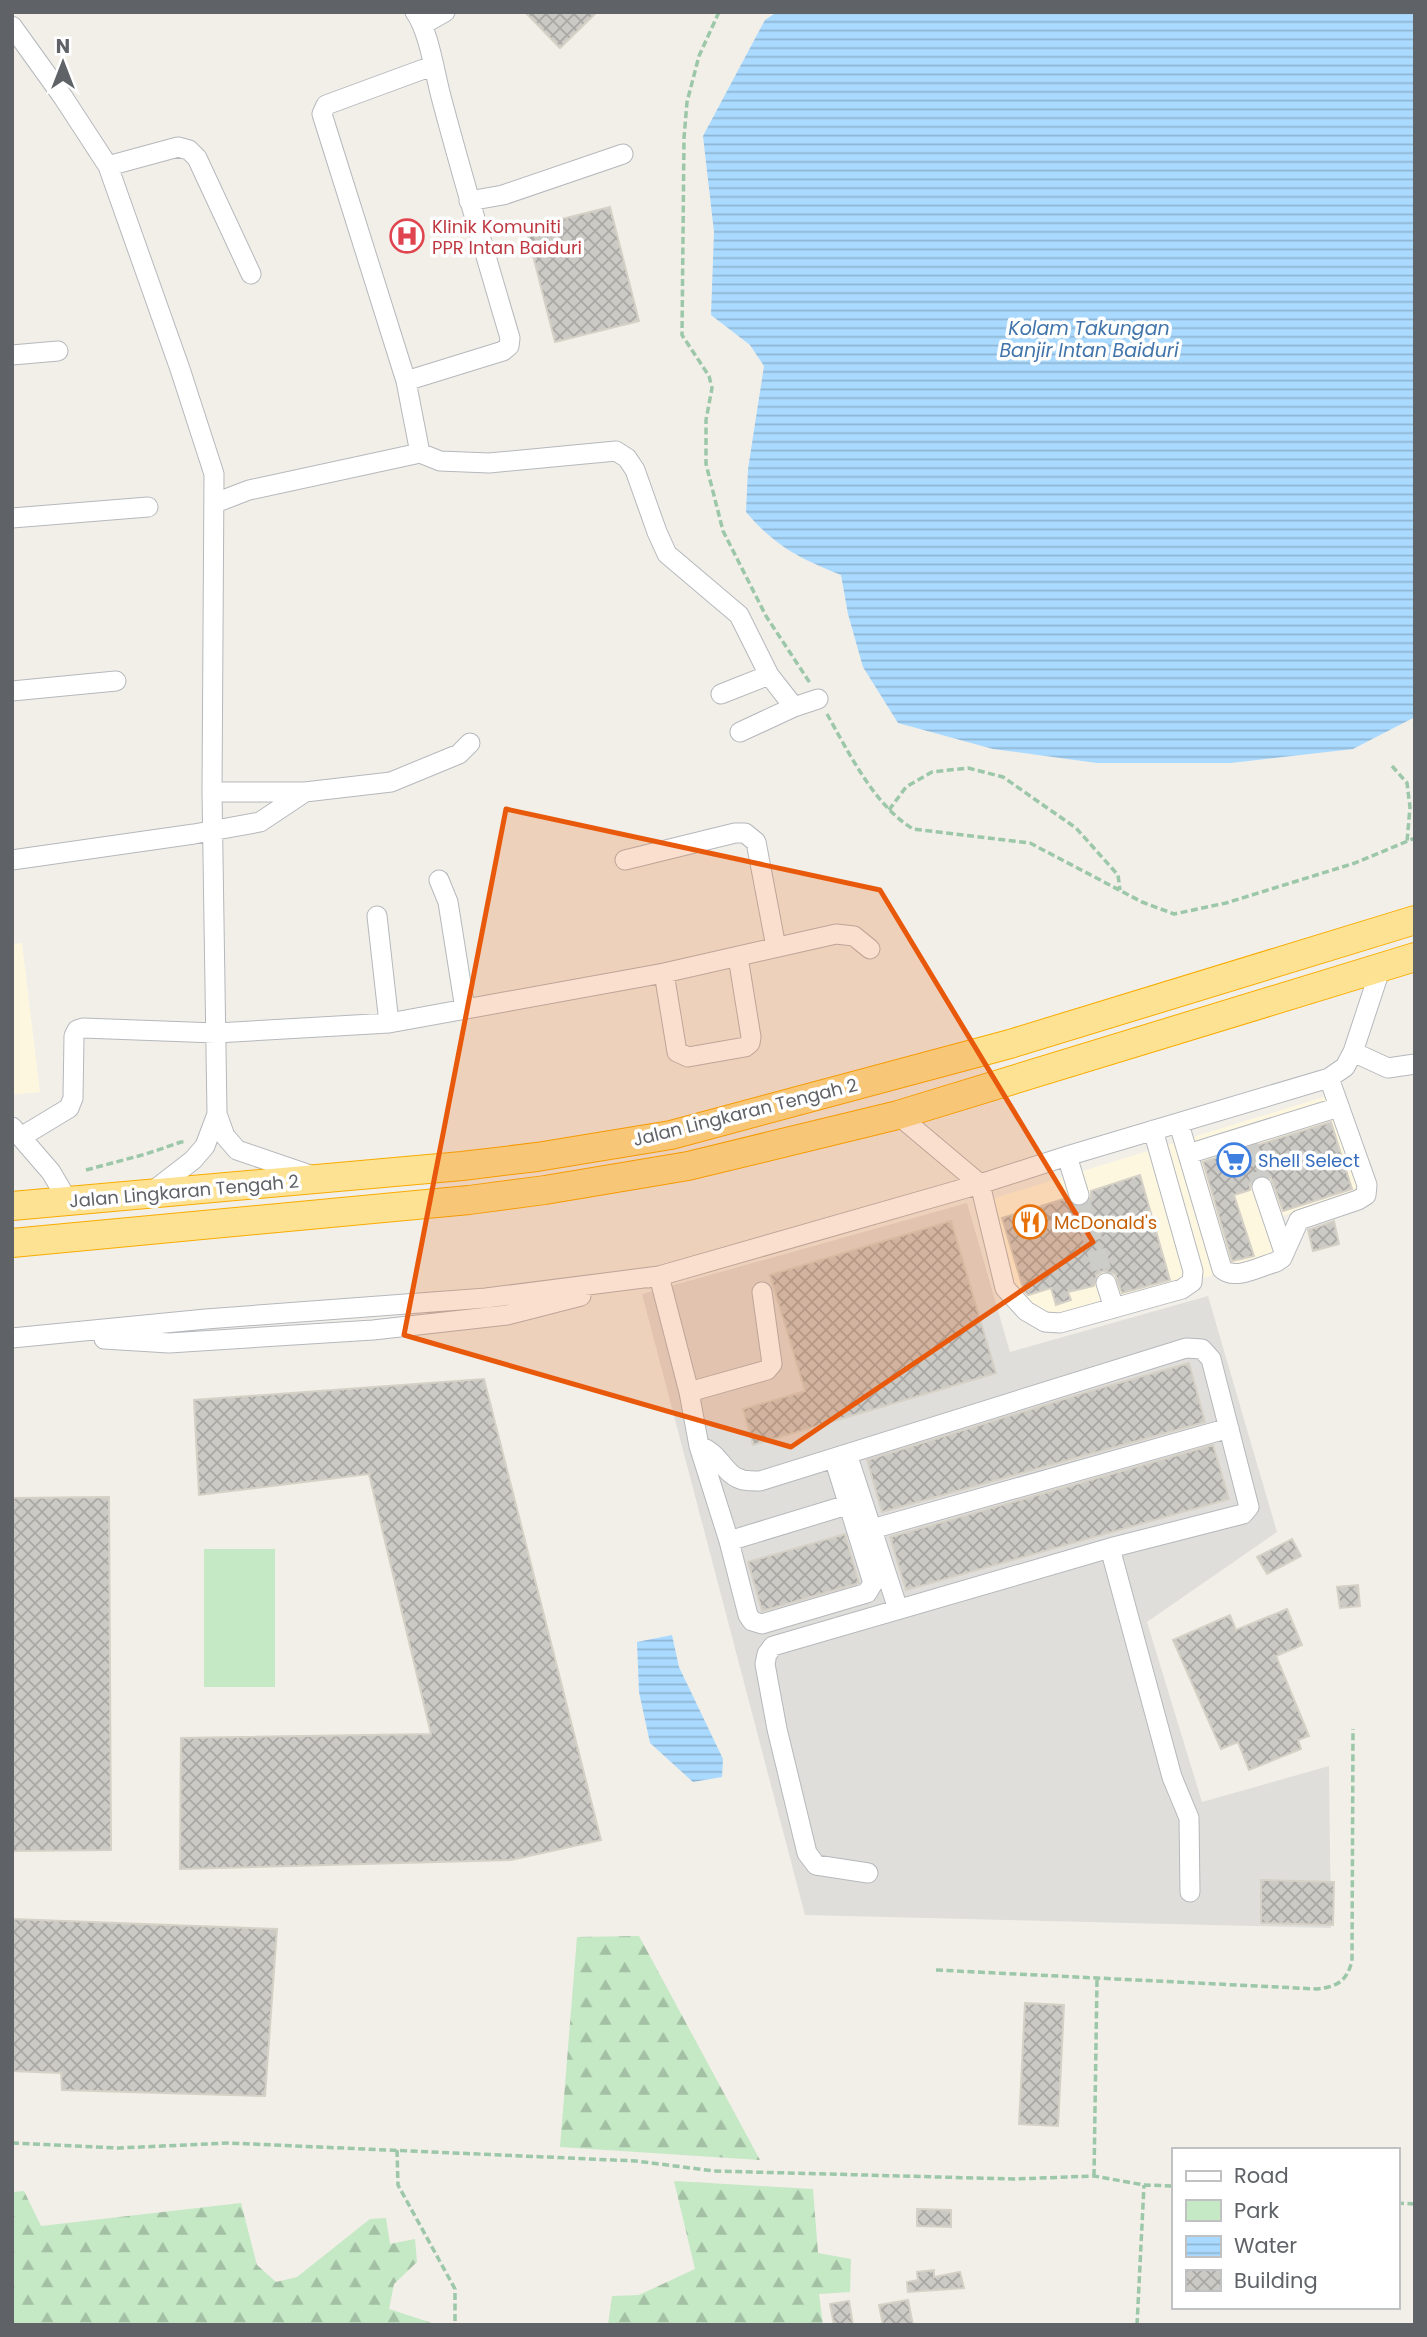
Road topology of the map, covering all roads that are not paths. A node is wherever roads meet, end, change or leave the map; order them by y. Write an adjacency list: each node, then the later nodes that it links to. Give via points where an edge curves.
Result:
1 (445, 12): 2 (street)
2 (419, 18): 4 (street)
3 (12, 26): 6 (street)
4 (432, 66): 7 (street); 11 (street, via 326,105 322,114)
5 (623, 154): 7 (street, via 503,195)
6 (108, 166): 8 (street, via 178,147 189,150 197,158); 13 (street, via 189,395 214,474)
7 (469, 201): 11 (street, via 509,346 503,352)
8 (251, 274)
9 (58, 351): 10 (street)
10 (12, 355)
11 (406, 382): 12 (street)
12 (420, 453): 13 (street, via 249,490); 16 (street, via 440,461 489,463 616,451 635,470 667,554 738,615)
13 (215, 503): 24 (street)
14 (148, 507): 15 (street)
15 (12, 518)
16 (769, 675): 19 (street); 21 (street)
17 (116, 681): 18 (street)
18 (12, 691)
19 (721, 694)
20 (818, 699): 21 (street)
21 (794, 707): 22 (street)
22 (740, 732)
23 (470, 743): 25 (street, via 459,754 391,782)
24 (212, 792): 25 (street); 26 (street)
25 (305, 792): 26 (street, via 260,822)
26 (212, 830): 27 (street); 40 (street)
27 (12, 860)
28 (625, 860): 32 (street, via 735,832 751,836 756,842)
29 (439, 880): 38 (street, via 448,902)
30 (377, 916): 39 (street)
31 (1415, 920): 52 (highway, Jalan Lingkaran Tengah 2, via 1010,1044 671,1135 512,1160)
32 (776, 947): 33 (street, via 845,934); 34 (street)
33 (870, 949)
34 (738, 957): 37 (street); 37 (street, via 751,1037 745,1047 680,1056)
35 (1415, 957): 36 (highway, Jalan Lingkaran Tengah 2)
36 (1381, 967): 41 (street); 46 (highway, Jalan Lingkaran Tengah 2)
37 (664, 974): 38 (street)
38 (465, 1009): 39 (street)
39 (390, 1023): 40 (street)
40 (216, 1033): 45 (street); 49 (street, via 77,1030 69,1108)
41 (1353, 1052): 42 (street, via 1388,1068); 43 (street, via 1345,1067)
42 (1415, 1064)
43 (1329, 1078): 44 (street); 47 (street)
44 (1339, 1107): 50 (street, via 1246,1140); 60 (street, via 1367,1185 1366,1195 1299,1220)
45 (217, 1114): 52 (street, via 225,1136 237,1150); 55 (street, via 205,1146)
46 (898, 1115): 53 (street); 59 (highway, Jalan Lingkaran Tengah 2, via 688,1166 545,1190)
47 (1179, 1124): 48 (street); 50 (street)
48 (1153, 1130): 51 (street); 64 (street, via 1193,1271 1192,1282)
49 (17, 1132): 57 (street, via 51,1172)
50 (1188, 1154): 60 (street, via 1222,1269 1235,1274 1276,1262)
51 (1067, 1156): 53 (street); 56 (street)
52 (319, 1178): 55 (highway, Jalan Lingkaran Tengah 2)
53 (980, 1184): 61 (street); 64 (street, via 1005,1288 1026,1311 1045,1322 1060,1323)
54 (1262, 1187): 60 (street)
55 (149, 1194): 57 (highway, Jalan Lingkaran Tengah 2)
56 (1079, 1195)
57 (68, 1201): 58 (highway, Jalan Lingkaran Tengah 2)
58 (12, 1206)
59 (12, 1243)
60 (1284, 1252)
61 (659, 1276): 65 (street, via 486,1298); 66 (street)
62 (1106, 1283): 64 (street)
63 (761, 1292): 66 (street, via 772,1364 767,1370)
64 (1114, 1308)
65 (12, 1338)
66 (688, 1392): 68 (street)
67 (1230, 1428): 69 (street, via 1211,1359 1202,1349 1186,1348); 71 (street); 73 (street, via 1248,1497 1249,1507 1243,1514)
68 (699, 1446): 69 (street, via 710,1450 741,1479 760,1481); 72 (street)
69 (841, 1456): 70 (street); 71 (street)
70 (847, 1504): 72 (street); 72 (street, via 873,1583 867,1593 762,1623 752,1621)
71 (872, 1529): 74 (street)
72 (729, 1541)
73 (1110, 1548): 74 (street); 76 (street, via 1172,1777 1188,1818)
74 (898, 1609): 75 (street, via 773,1646 765,1664 807,1853 816,1864)
75 (868, 1873)
76 (1190, 1892)

